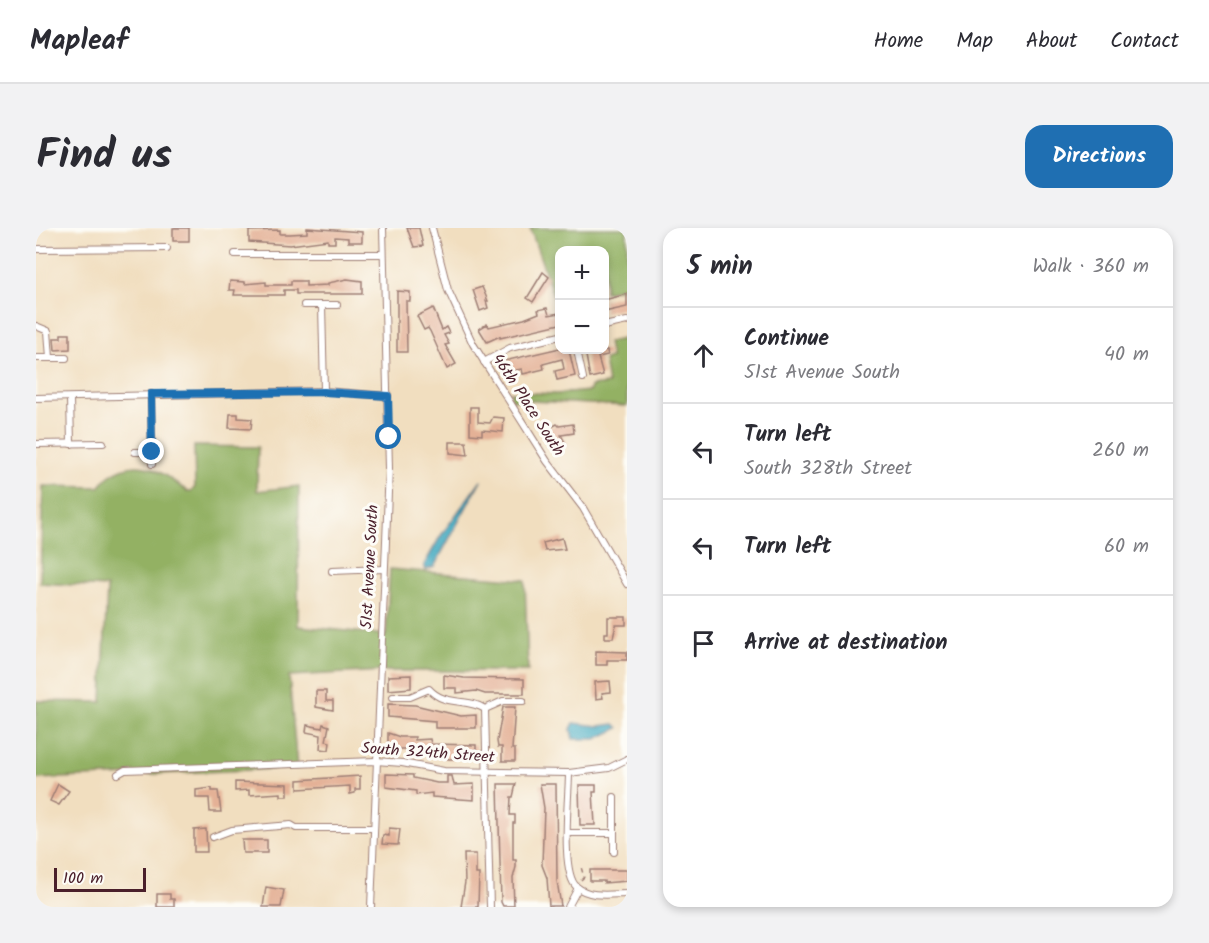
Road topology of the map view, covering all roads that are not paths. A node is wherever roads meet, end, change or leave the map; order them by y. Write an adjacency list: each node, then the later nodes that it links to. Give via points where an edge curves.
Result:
1 (383, 228): 6 (street, 51st Avenue South)
2 (432, 228): 18 (street, 46th Place South, via 448,290)
3 (167, 248): 4 (street)
4 (36, 249)
5 (235, 254): 6 (street)
6 (383, 254): 22 (street, 51st Avenue South)
7 (304, 305): 8 (street)
8 (321, 305): 9 (street); 20 (street)
9 (338, 305)
10 (627, 321): 11 (street)
11 (609, 325)
12 (36, 326): 16 (street, via 48,331)
13 (555, 337): 18 (street, via 510,348)
14 (578, 354): 19 (street)
15 (36, 358): 16 (street)
16 (50, 358): 17 (street)
17 (66, 358)
18 (484, 362): 33 (street, 46th Place South, via 547,461 583,508)
19 (583, 378)
20 (324, 392): 21 (street); 22 (street)
21 (151, 394): 24 (street); 29 (street)
22 (388, 396): 31 (street, 51st Avenue South)
23 (36, 398): 24 (street)
24 (70, 398): 27 (street)
25 (104, 443): 27 (street)
26 (36, 444): 27 (street)
27 (71, 444)
28 (135, 452): 29 (street)
29 (152, 452): 30 (street)
30 (152, 464)
31 (384, 569): 32 (street); 38 (street, 51st Avenue South)
32 (332, 571)
33 (627, 584)
34 (393, 697): 36 (street, via 410,697 429,689 443,701 469,702)
35 (523, 701): 36 (street, via 503,701)
36 (485, 709): 39 (street)
37 (627, 759): 40 (street, South 324th Street, via 609,768)
38 (376, 761): 39 (street, South 324th Street, via 444,771); 41 (street, South 324th Street, via 125,770); 43 (street, 51st Avenue South)
39 (487, 772): 40 (street, South 324th Street); 51 (street)
40 (569, 773): 44 (street)
41 (118, 774)
42 (614, 797): 45 (street)
43 (372, 828): 46 (street, via 291,825 232,830); 50 (street, 51st Avenue South)
44 (568, 833): 45 (street); 48 (street, via 568,874)
45 (614, 833): 47 (street)
46 (213, 837)
47 (614, 852)
48 (579, 884): 49 (street, via 599,894); 52 (street)
49 (627, 894)
50 (371, 907)
51 (490, 907)
52 (568, 907)

